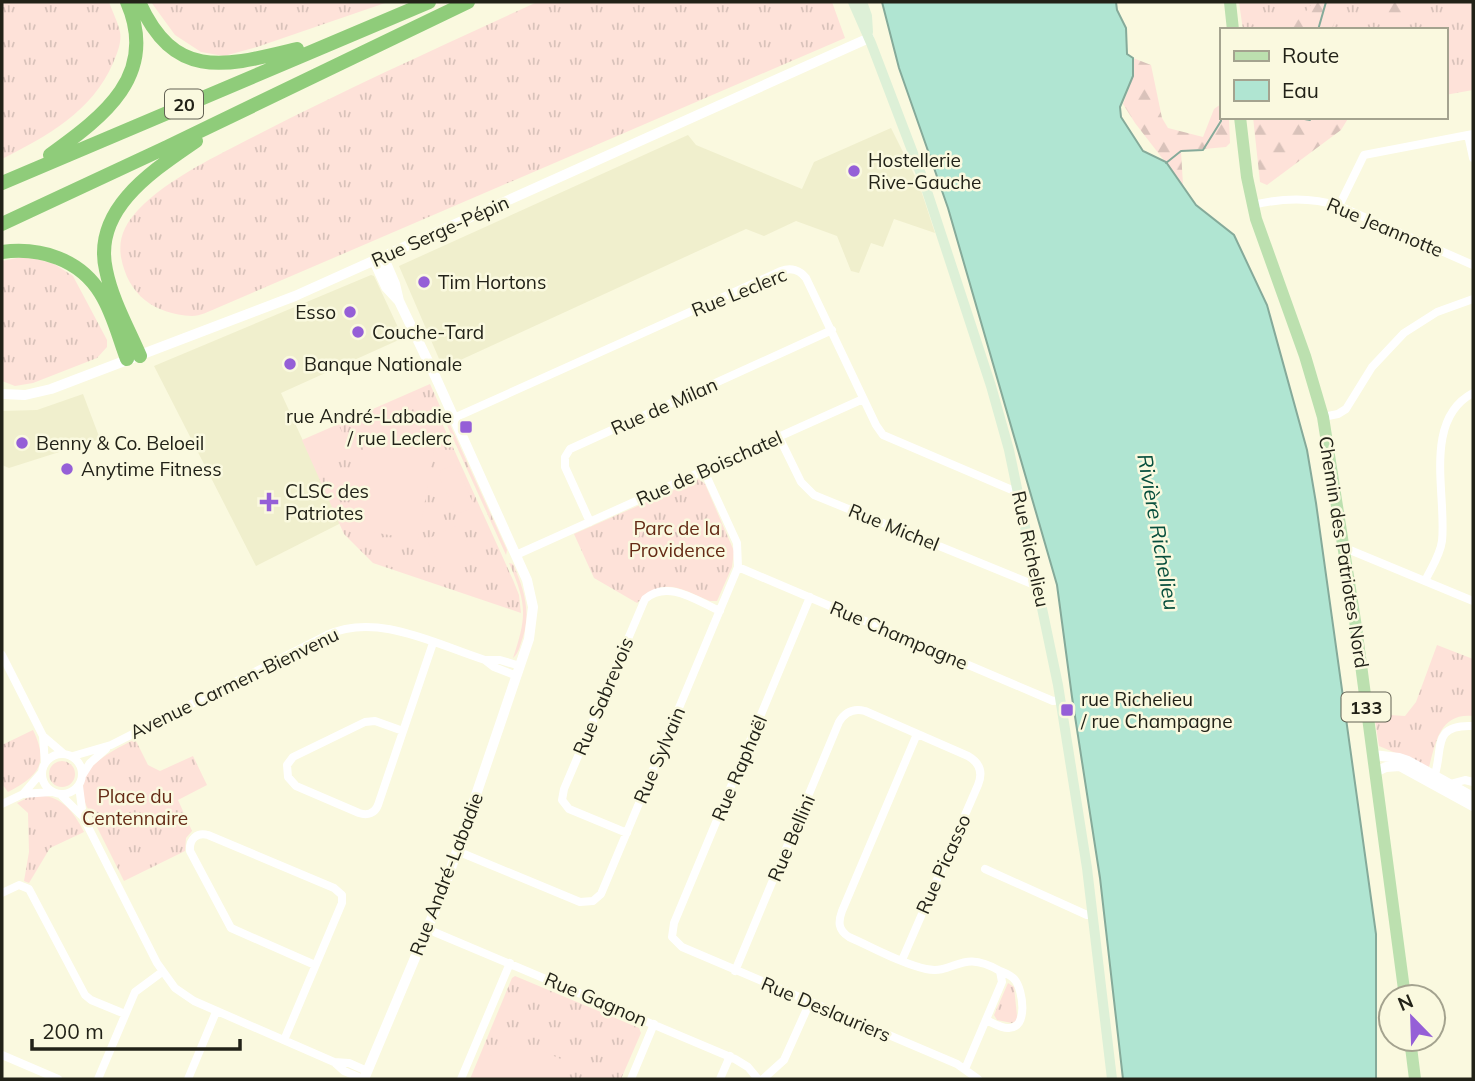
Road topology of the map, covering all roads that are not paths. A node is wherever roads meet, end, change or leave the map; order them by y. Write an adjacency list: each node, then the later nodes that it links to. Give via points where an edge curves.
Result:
1 (127, 2): 15 (highway, via 136,26 137,50 123,89 93,122)
2 (139, 2): 9 (highway, via 166,45 203,62 238,62)
3 (429, 2): 9 (highway, 20)
4 (468, 2): 11 (highway, 20)
5 (853, 2): 10 (main road, Rue Richelieu)
6 (862, 2): 10 (main road, Rue Richelieu)
7 (1230, 2): 8 (main road)
8 (1233, 28)
9 (343, 38): 15 (highway, 20)
10 (869, 38): 21 (street, Rue Serge-Pépin); 33 (main road, Rue Richelieu, via 930,201 996,402)
11 (234, 115): 19 (highway, 20); 25 (highway, via 150,175 110,223 105,269)
12 (1240, 119): 17 (main road, Chemin des Patriotes Nord / 133)
13 (1471, 134): 14 (street); 18 (street, via 1364,155)
14 (1473, 158)
15 (25, 172): 16 (highway, 20)
16 (2, 183)
17 (1253, 205): 18 (street, Rue Jeannotte, via 1319,200); 29 (main road, Chemin des Patriotes Nord / 133)
18 (1339, 206): 22 (street, Rue Jeannotte)
19 (2, 224)
20 (2, 252): 25 (highway, via 51,255 84,274 102,295)
21 (379, 259): 25 (street, Rue Serge-Pépin); 30 (street, Rue André-Labadie, via 396,284 399,301)
22 (1473, 265)
23 (1473, 299): 29 (street, via 1437,312 1404,333 1372,367 1346,409)
24 (832, 330): 28 (street, Rue Leclerc); 30 (street, Rue Leclerc, via 806,278 787,269); 34 (street, Rue de Milan, via 572,447 565,467)
25 (134, 358): 27 (street, Rue Serge-Pépin, via 38,393)
26 (1473, 393): 38 (street, via 1457,407 1445,431 1439,463 1442,540)
27 (2, 394)
28 (863, 399): 31 (street, Rue de Boischatel); 33 (street, Rue Leclerc, via 886,437)
29 (1323, 417): 35 (main road, Chemin des Patriotes Nord / 133)
30 (454, 418): 36 (street, Rue André-Labadie)
31 (779, 437): 32 (street, Rue de Boischatel); 39 (street, Rue Michel, via 801,482 814,495)
32 (704, 471): 34 (street, Rue de Boischatel); 37 (street, via 737,543)
33 (1018, 489): 39 (main road, Rue Richelieu)
34 (590, 522): 36 (street, Rue de Boischatel)
35 (1345, 548): 38 (street); 53 (main road, Chemin des Patriotes Nord / 133)
36 (516, 555): 45 (street, Rue André-Labadie, via 533,607 532,628)
37 (738, 567): 40 (street, Rue Champagne); 42 (street, Rue Sylvain)
38 (1425, 581): 41 (street)
39 (1038, 583): 46 (main road, Rue Richelieu)
40 (810, 597): 46 (street, Rue Champagne); 74 (street, Rue Raphaël, via 674,923)
41 (1473, 601)
42 (720, 611): 68 (street, Rue Sylvain); 68 (street, Rue Sabrevois, via 672,590 648,597 562,793 566,806)
43 (433, 643): 45 (street, Avenue Carmen-Bienvenu, via 485,660 500,660); 48 (street); 51 (street, Avenue Carmen-Bienvenu, via 379,626 338,630)
44 (2, 655): 50 (street)
45 (518, 671): 69 (street, Rue André-Labadie)
46 (1061, 701): 72 (main road, Rue Richelieu)
47 (1473, 726): 57 (street, via 1459,725 1443,733)
48 (403, 731): 48 (street, via 365,722 293,757 287,765 288,777 296,786 359,813 371,813 378,805)
49 (917, 734): 75 (street, via 842,911 840,926 849,937); 75 (street, Rue Picasso, via 971,757 980,768 978,785); 79 (street, Rue Bellini, via 863,711 844,715)
50 (43, 736): 52 (street); 54 (street)
51 (111, 744): 52 (street, Avenue Carmen-Bienvenu); 56 (street, Avenue Carmen-Bienvenu)
52 (68, 755): 54 (street, via 54,756); 56 (street, via 79,763)
53 (1373, 755): 55 (main road, Chemin des Patriotes Nord / 133); 57 (street, via 1399,758)
54 (44, 768): 61 (street, via 43,782); 62 (street)
55 (1375, 772): 57 (street, via 1400,766); 81 (main road, Chemin des Patriotes Nord / 133)
56 (83, 774): 60 (street)
57 (1433, 779): 59 (street); 66 (street)
58 (1473, 782): 59 (street)
59 (1450, 784): 64 (street)
60 (79, 786): 63 (street); 67 (street)
61 (51, 792): 62 (street); 63 (street)
62 (23, 794): 65 (street)
63 (61, 795): 67 (street)
64 (1473, 797)
65 (2, 804)
66 (1473, 806)
67 (83, 817): 80 (street)
68 (627, 833): 69 (street, Rue Sylvain, via 601,894 586,903)
69 (457, 851): 73 (street, Rue André-Labadie)
70 (985, 869): 72 (street)
71 (2, 893): 84 (street, via 17,886 29,889 85,995)
72 (1093, 915): 101 (main road, Rue Richelieu)
73 (427, 929): 76 (street, Rue Gagnon); 92 (street, Rue André-Labadie)
74 (673, 939): 79 (street, Rue Deslauriers)
75 (902, 960): 78 (street, via 930,970 968,961)
76 (510, 963): 86 (street, Rue Gagnon); 96 (street)
77 (315, 965): 77 (street, via 342,903 340,891 208,835 193,838 190,851 229,926); 87 (street)
78 (997, 969): 85 (street, via 1003,980); 85 (street, via 1017,984 1022,1018 1011,1028)
79 (735, 971): 82 (street, Rue Deslauriers)
80 (162, 972): 83 (street, via 182,994); 84 (street, via 138,988)
81 (1403, 983)
82 (810, 1002): 91 (street, Rue Deslauriers); 99 (street, via 784,1060)
83 (216, 1012): 87 (street); 95 (street)
84 (125, 1014): 94 (street)
85 (986, 1020): 91 (street)
86 (654, 1024): 90 (street, Rue Gagnon); 97 (street)
87 (284, 1040): 92 (street, via 334,1062 349,1063)
88 (1412, 1053): 102 (main road)
89 (2, 1055): 93 (street)
90 (730, 1056): 98 (street); 99 (street, Rue Gagnon)
91 (965, 1069): 100 (street, Rue Deslauriers)
92 (365, 1076)
93 (58, 1079)
94 (98, 1079)
95 (188, 1079)
96 (461, 1079)
97 (631, 1079)
98 (720, 1079)
99 (760, 1079)
100 (978, 1079)
101 (1112, 1079)
102 (1415, 1079)

